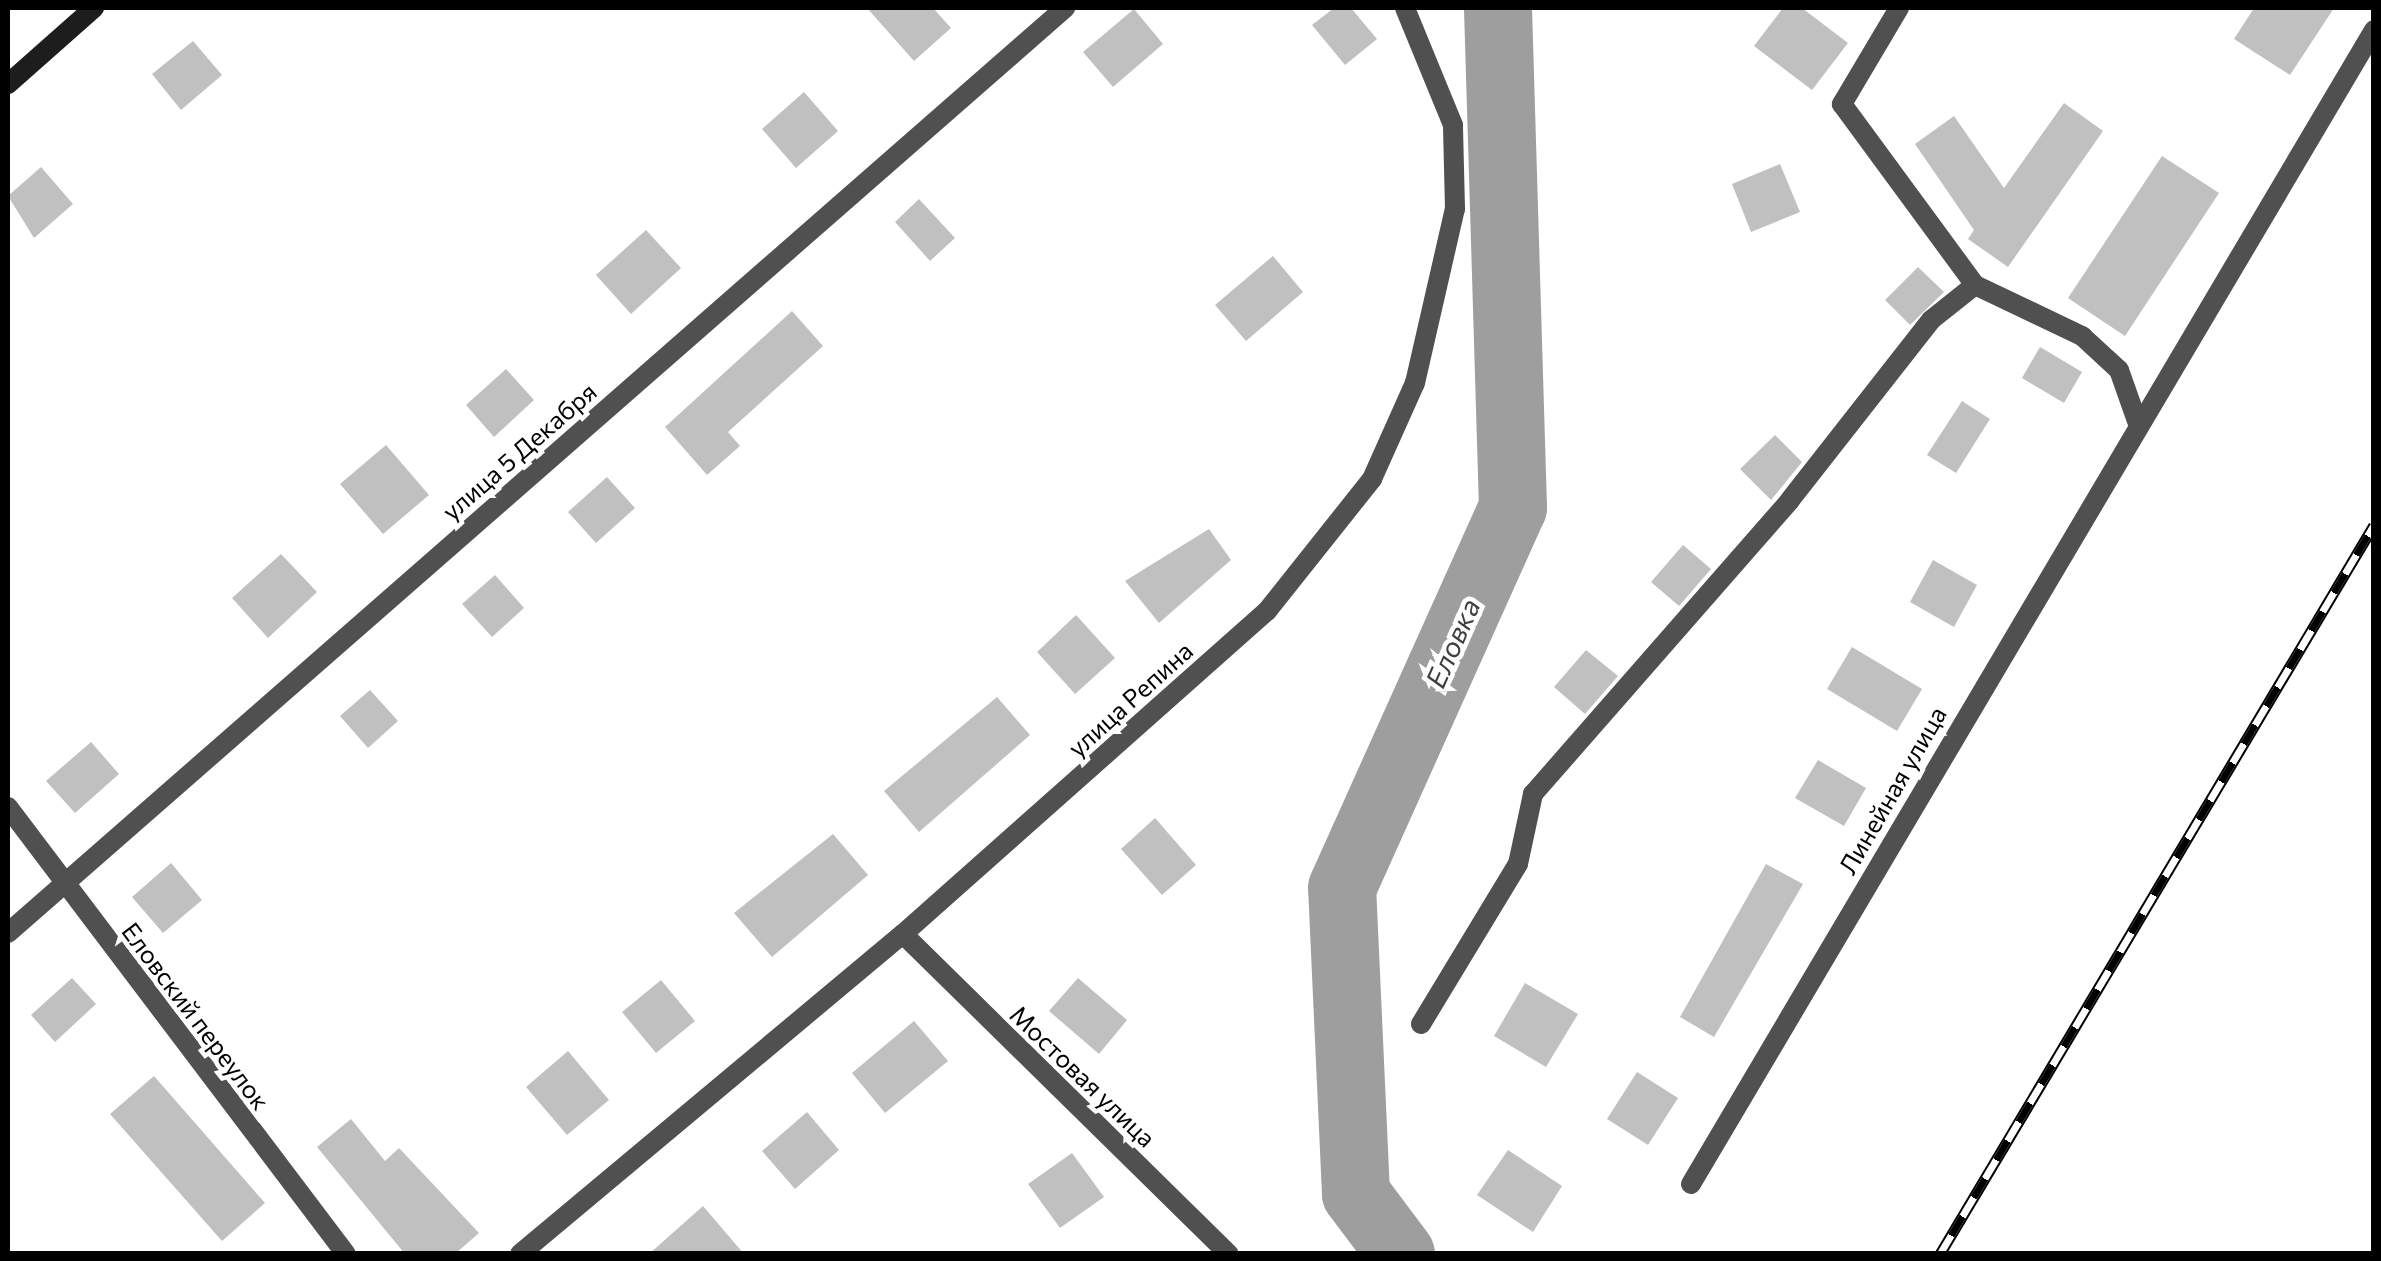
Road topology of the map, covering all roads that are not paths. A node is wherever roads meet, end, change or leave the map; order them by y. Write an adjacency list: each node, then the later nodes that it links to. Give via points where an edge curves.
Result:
1 (94, 8): 6 (main road)
2 (1065, 8): 10 (street, улица 5 Декабря)
3 (1405, 8): 12 (street, улица Репина, via 1452,125 1455,210 1414,383 1372,479 1267,611)
4 (1899, 8): 7 (street, via 1842,104)
5 (2374, 30): 8 (street, Линейная улица)
6 (8, 84)
7 (1974, 286): 8 (street, via 2082,336 2119,370); 13 (street, via 1932,320 1790,500 1533,794 1518,864)
8 (2137, 420): 14 (street, Линейная улица)
9 (8, 807): 10 (street, Еловский переулок)
10 (63, 883): 11 (street, улица 5 Декабря); 15 (street, Еловский переулок)
11 (8, 933)
12 (903, 934): 16 (street, улица Репина); 17 (street, Мостовая улица)
13 (1421, 1024)
14 (1691, 1184)
15 (346, 1254)
16 (520, 1254)
17 (1229, 1254)

